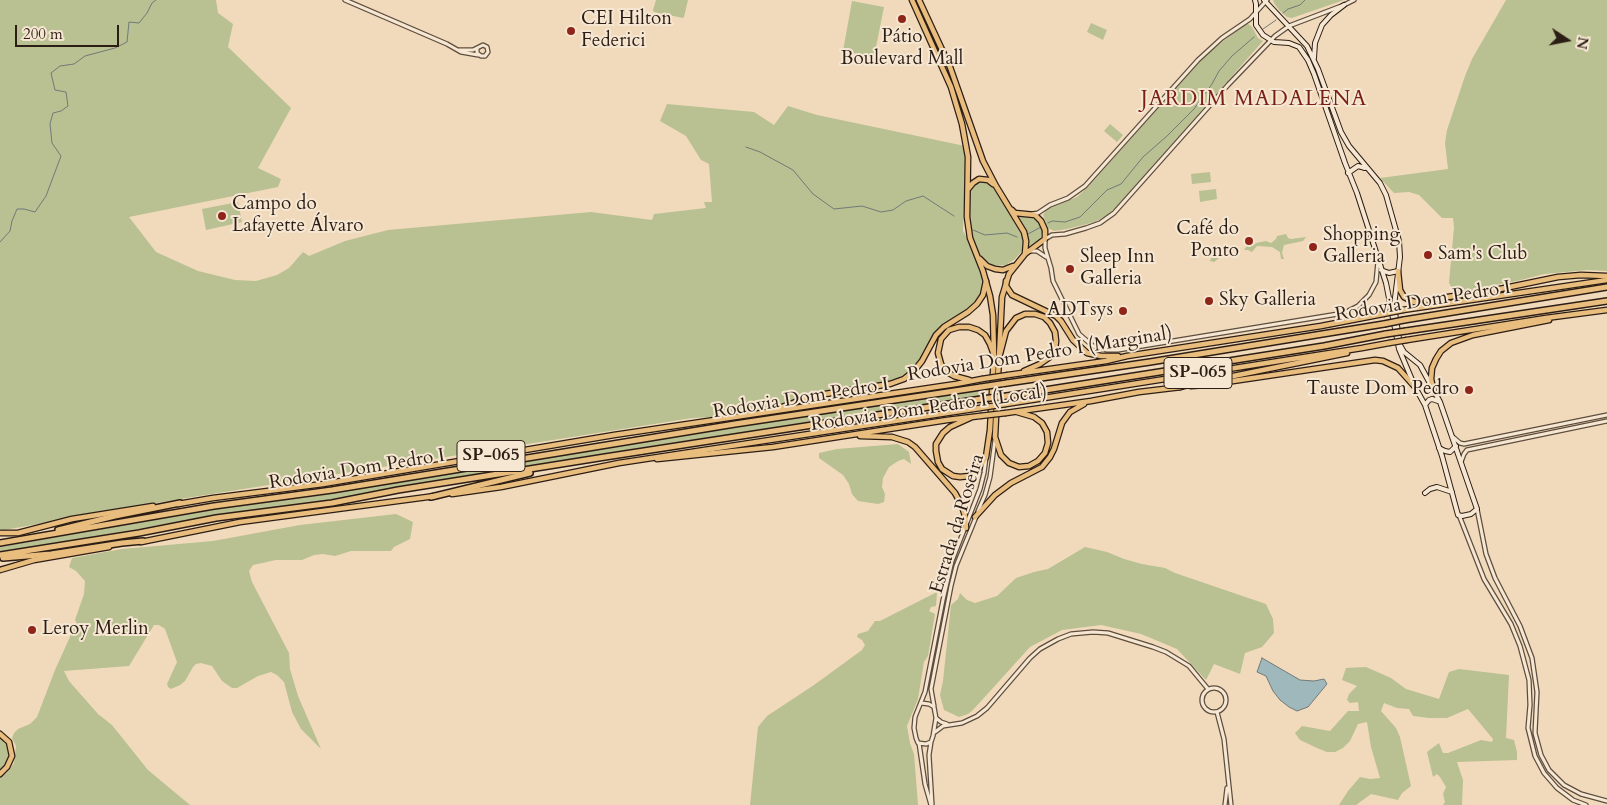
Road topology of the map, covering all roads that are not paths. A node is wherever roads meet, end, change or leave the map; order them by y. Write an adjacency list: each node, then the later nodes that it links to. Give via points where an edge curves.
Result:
1 (345, 0): 15 (street)
2 (912, 0): 9 (main road)
3 (919, 0): 11 (main road)
4 (1254, 0): 8 (main road)
5 (1354, 0): 7 (street)
6 (1266, 1): 8 (street); 10 (main road)
7 (1344, 5): 10 (street); 18 (main road, via 1322,25 1315,43)
8 (1256, 13): 12 (main road, via 1256,25); 24 (street, via 1198,60 1081,189)
9 (918, 14): 11 (main road); 13 (main road)
10 (1289, 26): 12 (street); 18 (main road)
11 (932, 28): 14 (main road)
12 (1269, 40): 20 (main road, via 1294,44 1303,51); 25 (street, via 1114,214 1100,223 1052,235)
13 (932, 45): 14 (main road); 22 (main road, via 951,87 962,124 968,157)
14 (940, 46): 21 (main road, via 976,144)
15 (457, 49): 16 (street); 17 (street)
16 (477, 49): 17 (street); 17 (street, via 483,45 488,50 485,56)
17 (478, 55)
18 (1314, 58): 19 (main road, via 1341,132)
19 (1368, 169): 20 (main road, via 1358,166); 32 (main road, via 1383,189 1392,212 1399,241)
20 (1348, 173): 29 (main road)
21 (996, 186): 22 (main road, via 988,180 979,179); 23 (main road)
22 (968, 190): 27 (main road, via 966,217)
23 (1010, 209): 24 (main road, via 1015,213); 26 (main road, via 1024,232)
24 (1032, 214): 25 (main road, via 1043,225)
25 (1045, 240): 26 (main road); 28 (street)
26 (1027, 252): 28 (street, via 1037,251); 30 (main road)
27 (977, 254): 30 (main road, via 983,263 995,269); 35 (main road)
28 (1048, 258): 29 (street, via 1053,281 1078,334 1099,348 1118,350 1344,313 1365,301 1373,289 1378,274)
29 (1378, 258): 31 (main road)
30 (1015, 265): 36 (main road)
31 (1381, 270): 32 (main road, via 1389,273); 49 (main road, via 1399,349)
32 (1398, 271): 33 (main road, via 1400,290 1414,302 1495,290 1558,276); 50 (main road, via 1394,306 1400,345 1420,366)
33 (1607, 276)
34 (1607, 280): 39 (main road, Rodovia Dom Pedro I)
35 (986, 281): 44 (main road, via 993,315); 56 (main road, via 977,304 936,335 922,361 904,379 812,396 773,410)
36 (1006, 281): 43 (main road, via 1002,298); 45 (main road, via 1012,295 1061,320 1073,340 1088,353)
37 (1607, 287): 80 (highway, Rodovia Dom Pedro I / SP-065, bridge, via 1150,362 214,506)
38 (1607, 301): 69 (highway, Rodovia Dom Pedro I / SP-065, bridge)
39 (1403, 310): 45 (main road, Rodovia Dom Pedro I (Marginal) / SP-065, bridge)
40 (1607, 310): 41 (main road, SP-065)
41 (1573, 314): 42 (main road, SP-065, bridge); 50 (main road, via 1472,335 1451,343 1441,352 1432,368)
42 (1362, 348): 48 (main road, via 1342,355); 67 (main road, SP-065, bridge)
43 (1000, 354): 46 (main road, via 1006,331 1016,318 1035,314 1050,323 1056,341 1050,357); 60 (main road)
44 (994, 355): 47 (main road, via 985,335 969,327 949,330 941,339 938,353 947,372); 66 (main road)
45 (1126, 356): 46 (main road, Rodovia Dom Pedro I (Marginal) / SP-065)
46 (1018, 374): 47 (main road, Rodovia Dom Pedro I (Marginal) / SP-065, bridge)
47 (976, 380): 56 (main road, Rodovia Dom Pedro I (Marginal) / SP-065)
48 (1179, 387): 49 (main road, via 1375,360 1398,368); 51 (main road, Rodovia Dom Pedro I (Local))
49 (1415, 387): 53 (main road)
50 (1433, 388): 52 (main road)
51 (1091, 400): 54 (main road, Rodovia Dom Pedro I (Local)); 76 (main road, via 1070,412 1062,422 1054,449 1042,467 1011,483)
52 (1440, 402): 53 (main road, via 1432,399); 61 (main road)
53 (1425, 406): 64 (main road)
54 (1016, 412): 57 (main road, Rodovia Dom Pedro I (Local), bridge); 60 (main road, via 1034,416 1042,423 1047,432 1046,453 1029,466 1019,467 1001,455)
55 (1607, 415): 62 (street)
56 (737, 416): 73 (main road, Rodovia Dom Pedro I (Marginal) / SP-065, via 323,484)
57 (972, 417): 59 (main road, Rodovia Dom Pedro I (Local)); 66 (main road, via 943,433 936,444 938,462 948,474 960,477 977,471)
58 (1607, 421): 65 (street)
59 (846, 436): 67 (main road, Rodovia Dom Pedro I (Local)); 77 (main road, via 892,437 915,447 955,493 962,506)
60 (995, 437): 76 (street, Estrada da Roseira, via 990,477)
61 (1453, 437): 62 (street); 63 (main road)
62 (1464, 444): 65 (street)
63 (1456, 446): 64 (main road, via 1450,452); 68 (main road)
64 (1439, 448): 70 (main road)
65 (1467, 450): 68 (street)
66 (986, 457): 77 (street, Estrada da Roseira, via 980,489)
67 (619, 463): 72 (main road, SP-065, via 508,486)
68 (1461, 463): 74 (main road)
69 (562, 464): 72 (highway); 82 (highway, Rodovia Dom Pedro I / SP-065, via 332,504 216,518)
70 (1452, 492): 71 (main road, via 1437,487); 75 (main road)
71 (1425, 493)
72 (431, 497): 79 (main road, SP-065, via 240,522)
73 (180, 504): 78 (main road, Rodovia Dom Pedro I (Marginal) / SP-065, via 111,512 18,533); 80 (highway)
74 (1477, 509): 75 (main road, via 1467,516); 81 (street)
75 (1458, 515): 83 (street)
76 (975, 517): 87 (street, Estrada da Roseira, via 951,586 931,689)
77 (966, 528): 86 (street, Estrada da Roseira, via 942,600)
78 (0, 533)
79 (143, 541): 82 (highway, via 51,554); 84 (main road, via 34,560)
80 (0, 543)
81 (1483, 556): 83 (street); 97 (street, via 1530,650 1537,692 1535,733 1541,755 1560,782)
82 (0, 557)
83 (1476, 557): 99 (street, via 1523,655 1529,680 1528,728 1535,756 1552,784)
84 (0, 570)
85 (1208, 689): 88 (street, via 1202,696 1202,704 1206,710); 88 (street, via 1220,689 1225,696 1225,704); 90 (street, via 1189,666 1166,652 1108,634 1082,633 1058,639 1040,649 982,712 962,723)
86 (921, 703): 87 (street); 94 (street, Estrada da Roseira, via 914,723)
87 (934, 707): 89 (street, Estrada da Roseira)
88 (1217, 712): 96 (street, via 1228,762)
89 (936, 718): 90 (street); 91 (street, Estrada da Roseira)
90 (948, 725): 91 (street)
91 (935, 732): 93 (street, Estrada da Roseira)
92 (0, 734): 95 (main road, via 9,742 12,756)
93 (931, 742): 94 (street); 100 (street, Estrada da Roseira)
94 (918, 743): 100 (street, Estrada da Roseira)
95 (0, 774)
96 (1228, 777): 101 (street); 102 (street)
97 (1588, 796): 98 (street); 99 (street, via 1587,802)
98 (1607, 801)
99 (1579, 802): 103 (street)
100 (932, 805)
101 (1225, 805)
102 (1231, 805)
103 (1586, 805)

